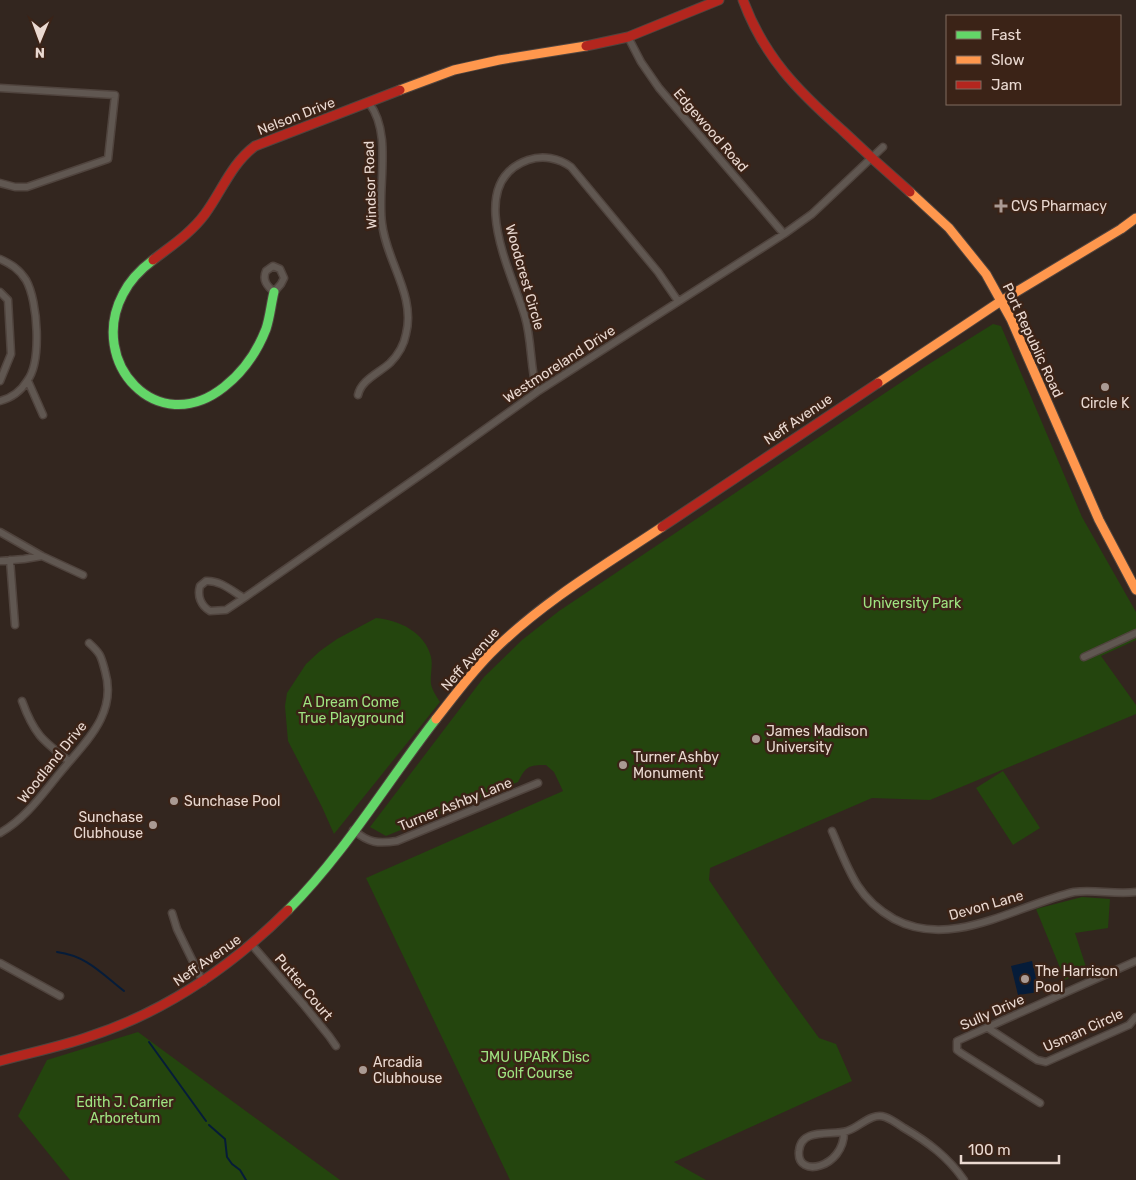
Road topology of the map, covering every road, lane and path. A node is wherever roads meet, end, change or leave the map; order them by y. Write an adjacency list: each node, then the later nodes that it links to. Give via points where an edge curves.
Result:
1 (719, 0): 3 (main road, Nelson Drive)
2 (743, 0): 7 (main road, Port Republic Road, via 758,35 786,77)
3 (628, 37): 5 (main road, Nelson Drive, via 472,65); 10 (street, Edgewood Road, via 659,88)
4 (0, 88): 8 (street, via 115,95 108,159 27,187)
5 (369, 103): 13 (main road, Nelson Drive, via 267,140 237,160 215,201 196,225 141,270 123,294 113,330 115,350 122,368 135,387 156,401 184,405 210,398 234,379 252,356 266,329); 19 (street, Windsor Road, via 376,115 381,139 383,230 407,300 409,321 397,354 362,385)
6 (883, 147): 7 (street, Westmoreland Drive)
7 (872, 158): 10 (street, Westmoreland Drive, via 812,214); 15 (main road, Port Republic Road, via 960,240 986,274)
8 (0, 183)
9 (1136, 218): 15 (main road, Neff Avenue)
10 (784, 234): 14 (street, Westmoreland Drive)
11 (0, 258): 17 (street, via 15,266 27,281 34,301 36,359)
12 (0, 292): 16 (street, via 8,300 11,354)
13 (274, 292)
14 (678, 301): 18 (street, Westmoreland Drive); 18 (street, Woodcrest Circle, via 574,169 548,158 531,159 515,167 501,182 495,213 502,250 526,322)
15 (1001, 301): 27 (main road, Port Republic Road, via 1098,520); 36 (main road, Neff Avenue, via 531,617 469,678)
16 (0, 381)
17 (28, 381): 20 (street, via 10,398); 21 (street)
18 (536, 392): 28 (street, Westmoreland Drive)
19 (358, 395)
20 (0, 402)
21 (43, 415)
22 (0, 532): 23 (street)
23 (42, 556): 24 (street); 26 (street)
24 (10, 560): 25 (street); 29 (street)
25 (0, 561)
26 (83, 575)
27 (1136, 590)
28 (244, 598): 28 (street, Westmoreland Drive, via 228,609 213,612 203,605 199,589 203,583 212,581)
29 (15, 625)
30 (1136, 633): 32 (street)
31 (88, 643): 34 (street, Woodland Drive, via 100,653 108,696 96,728)
32 (1084, 657)
33 (22, 701): 34 (street, via 29,721 40,737)
34 (69, 761): 38 (street, Woodland Drive, via 27,812)
35 (538, 783): 36 (street, Turner Ashby Lane, via 397,841 381,844 365,839)
36 (354, 830): 41 (main road, Neff Avenue, via 298,900)
37 (832, 830): 39 (street, Devon Lane, via 864,894 887,915 918,928 939,930 968,926 1074,892)
38 (0, 833)
39 (1136, 892)
40 (172, 913): 45 (street)
41 (252, 945): 45 (main road, Neff Avenue); 49 (street, Putter Court)
42 (1134, 962): 44 (street); 48 (street, Sully Drive)
43 (0, 963): 46 (street)
44 (1136, 970)
45 (203, 982): 50 (main road, Neff Avenue, via 114,1028)
46 (60, 996)
47 (1136, 1017): 48 (street, Usman Circle, via 1129,1025 1046,1062 1037,1060)
48 (988, 1028): 51 (street, Sully Drive, via 957,1041 957,1050)
49 (336, 1046)
50 (0, 1060)
51 (1040, 1103)
52 (844, 1132): 52 (street, via 841,1147 829,1162 813,1167 801,1160 799,1148 807,1137); 53 (street, via 873,1117 885,1117 936,1149)
53 (964, 1180)

